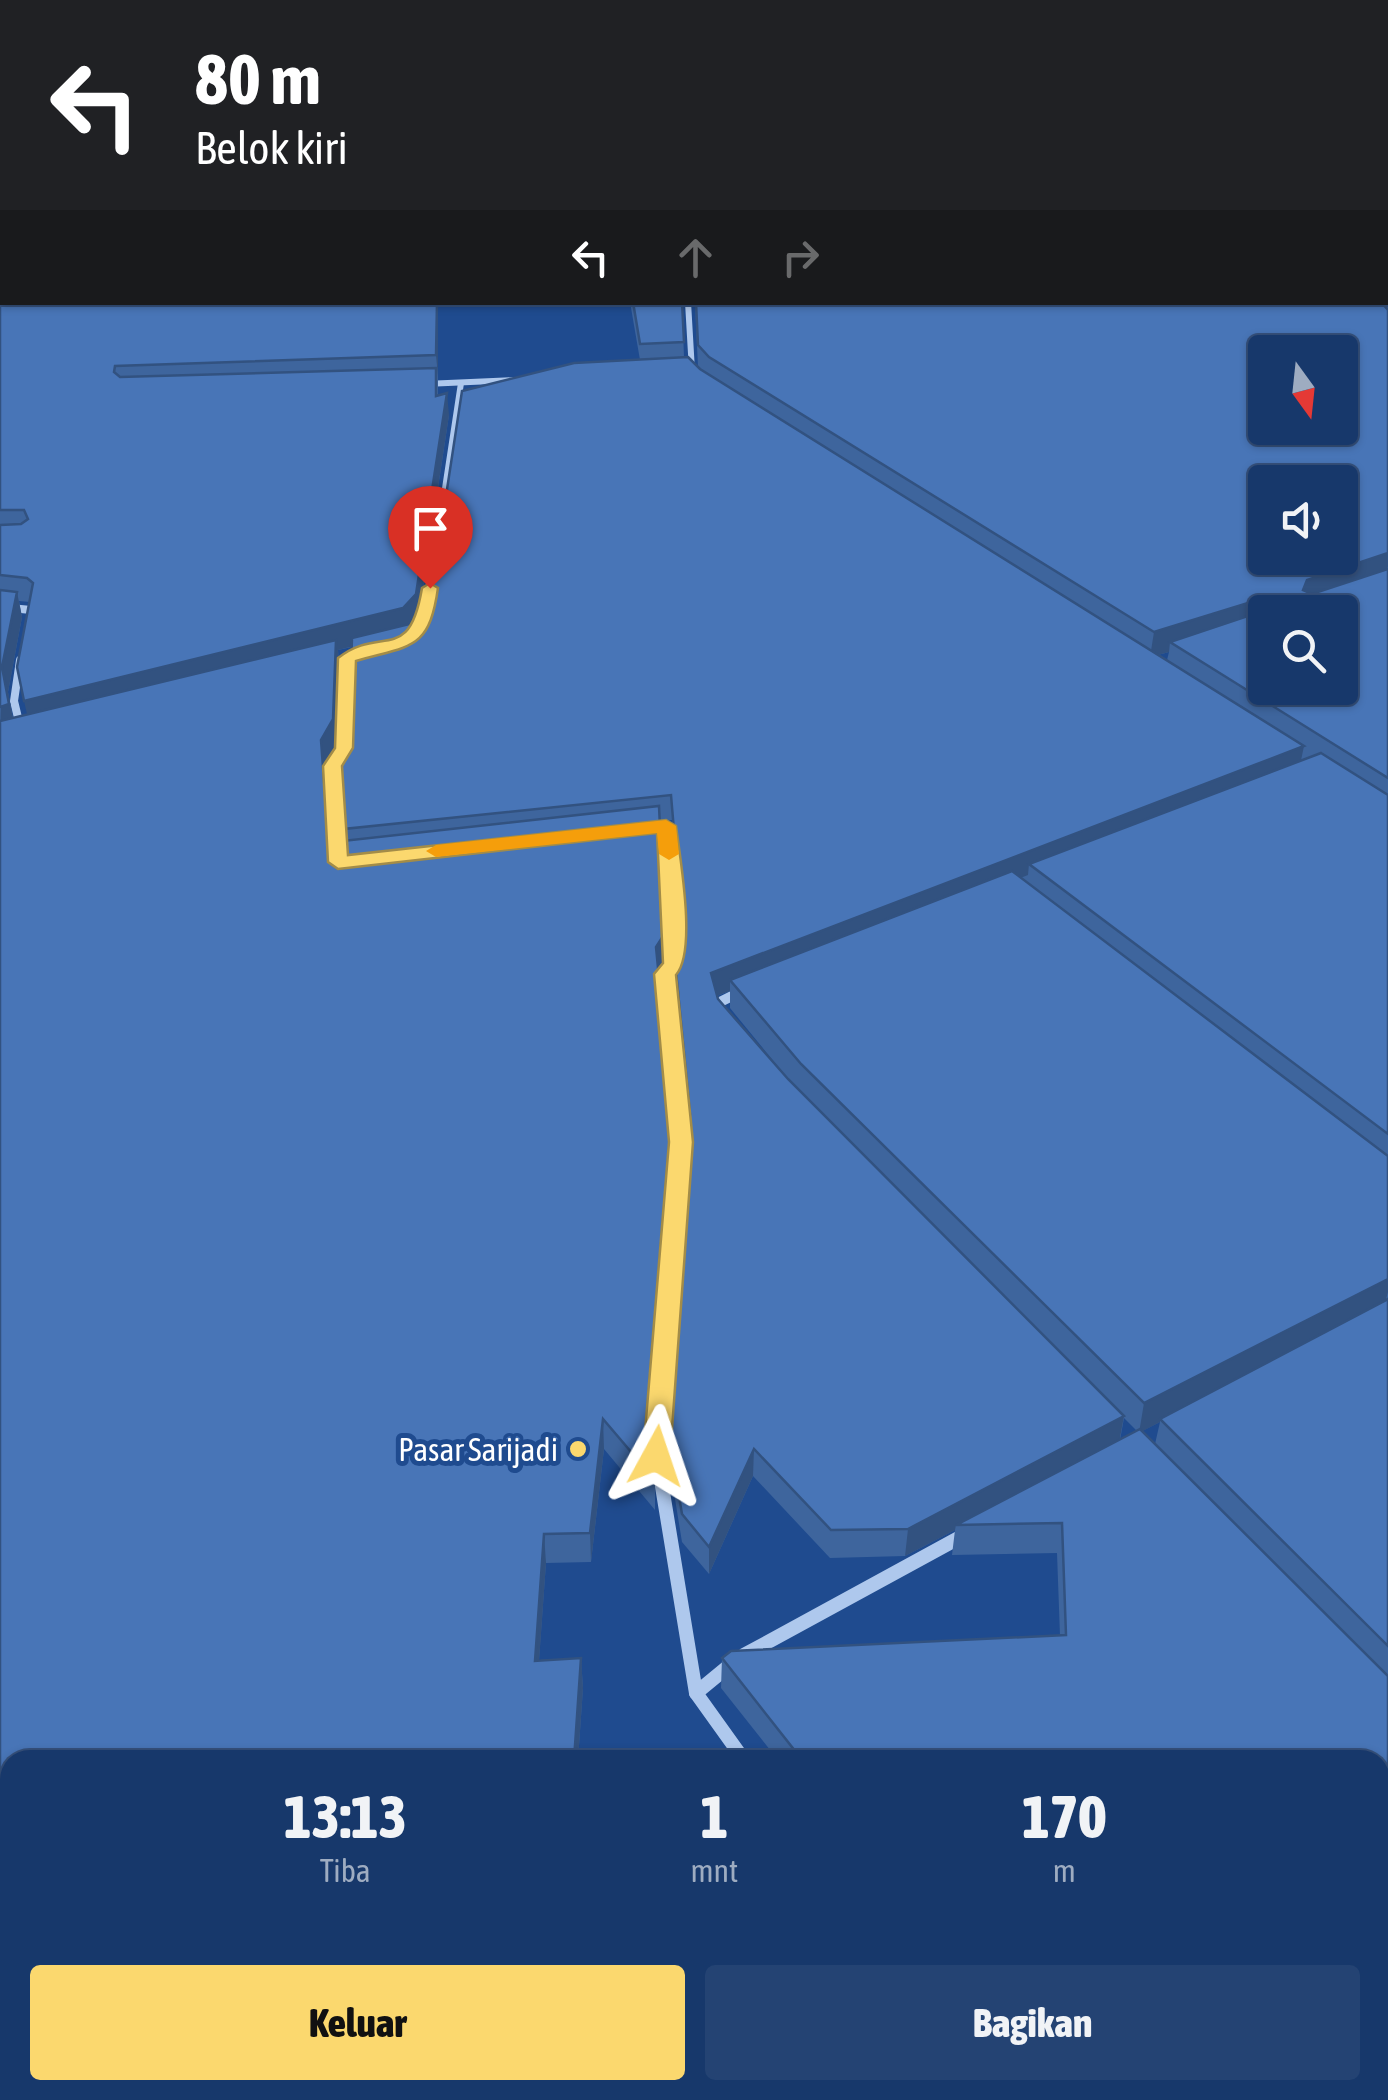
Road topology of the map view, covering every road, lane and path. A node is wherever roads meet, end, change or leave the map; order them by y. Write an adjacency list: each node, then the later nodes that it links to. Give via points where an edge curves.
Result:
1 (688, 305): 2 (street)
2 (690, 370): 3 (street); 7 (street)
3 (672, 371)
4 (538, 378): 5 (street)
5 (461, 383): 6 (street); 9 (street)
6 (424, 384)
7 (704, 384)
8 (0, 607): 10 (street, via 32,610)
9 (425, 622)
10 (28, 634)
11 (23, 647): 15 (street, via 13,698 24,736)
12 (362, 654): 13 (street)
13 (347, 658): 14 (street); 17 (street, via 344,748 332,766 336,854 338,862)
14 (328, 662)
15 (12, 739)
16 (628, 830): 21 (street, via 666,826 673,881 674,964 665,974 681,1142 656,1456)
17 (358, 860)
18 (758, 986): 19 (street, via 721,999)
19 (725, 1020)
20 (976, 1529): 21 (street, via 765,1642)
21 (696, 1694): 22 (street)
22 (737, 1750)

